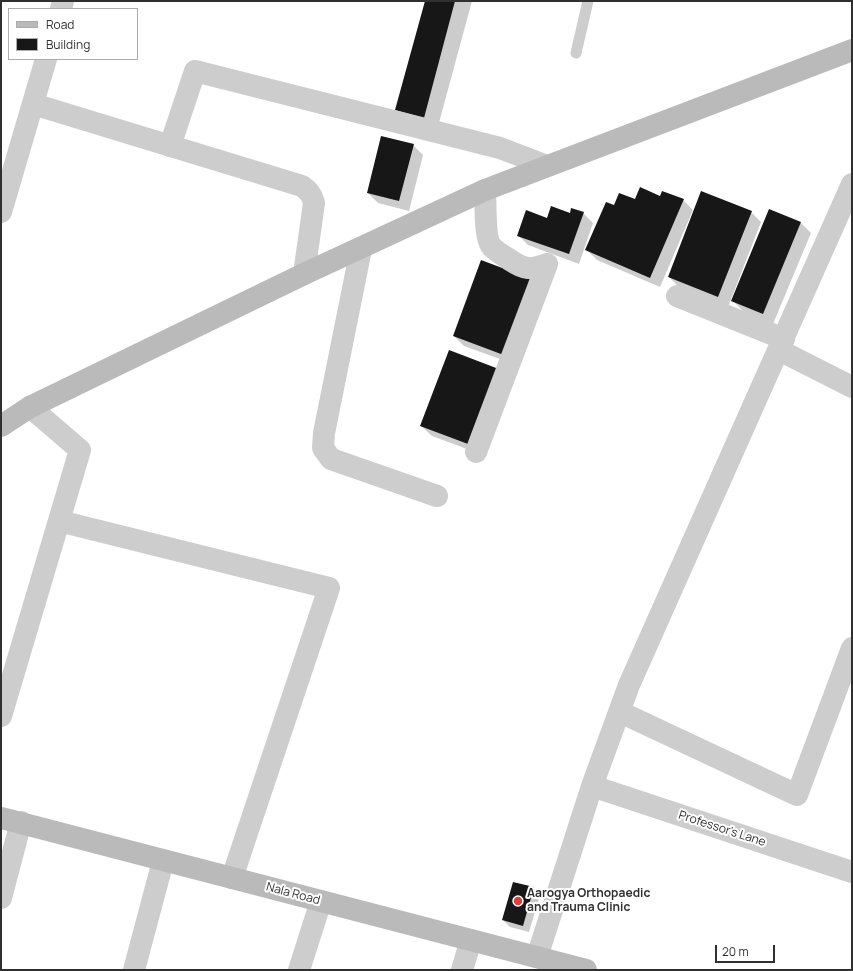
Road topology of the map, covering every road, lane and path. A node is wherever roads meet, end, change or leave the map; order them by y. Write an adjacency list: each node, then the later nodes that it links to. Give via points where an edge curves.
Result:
1 (588, 1): 3 (lane)
2 (852, 50): 7 (main road)
3 (576, 53)
4 (46, 60): 5 (street)
5 (33, 104): 6 (street); 10 (street)
6 (170, 146): 7 (street, via 195,71 500,148); 12 (street, via 302,186 309,191 314,203)
7 (546, 166): 9 (main road)
8 (852, 184): 14 (street)
9 (486, 190): 11 (main road); 18 (street, via 488,237 491,246 526,269 547,264)
10 (1, 212)
11 (360, 248): 12 (main road); 19 (street, via 323,448 331,459)
12 (304, 274): 16 (main road)
13 (677, 296): 14 (street)
14 (781, 345): 15 (street); 22 (street, via 629,685)
15 (852, 386)
16 (30, 407): 17 (main road); 20 (street, via 80,450)
17 (1, 426)
18 (476, 452)
19 (437, 496)
20 (59, 521): 23 (street); 28 (street, via 329,588)
21 (852, 648): 22 (street, via 796,795)
22 (620, 712): 24 (street)
23 (1, 716)
24 (592, 786): 27 (street, Professor's Lane); 32 (street)
25 (11, 820): 26 (main road, Nala Road); 29 (street)
26 (163, 861): 28 (main road, Nala Road); 33 (street)
27 (852, 872)
28 (232, 878): 30 (main road, Nala Road)
29 (1, 898)
30 (321, 901): 31 (main road, Nala Road); 34 (street)
31 (471, 940): 32 (main road, Nala Road); 35 (street)
32 (537, 958): 36 (main road, Nala Road)
33 (134, 970)
34 (299, 970)
35 (462, 970)
36 (586, 970)

